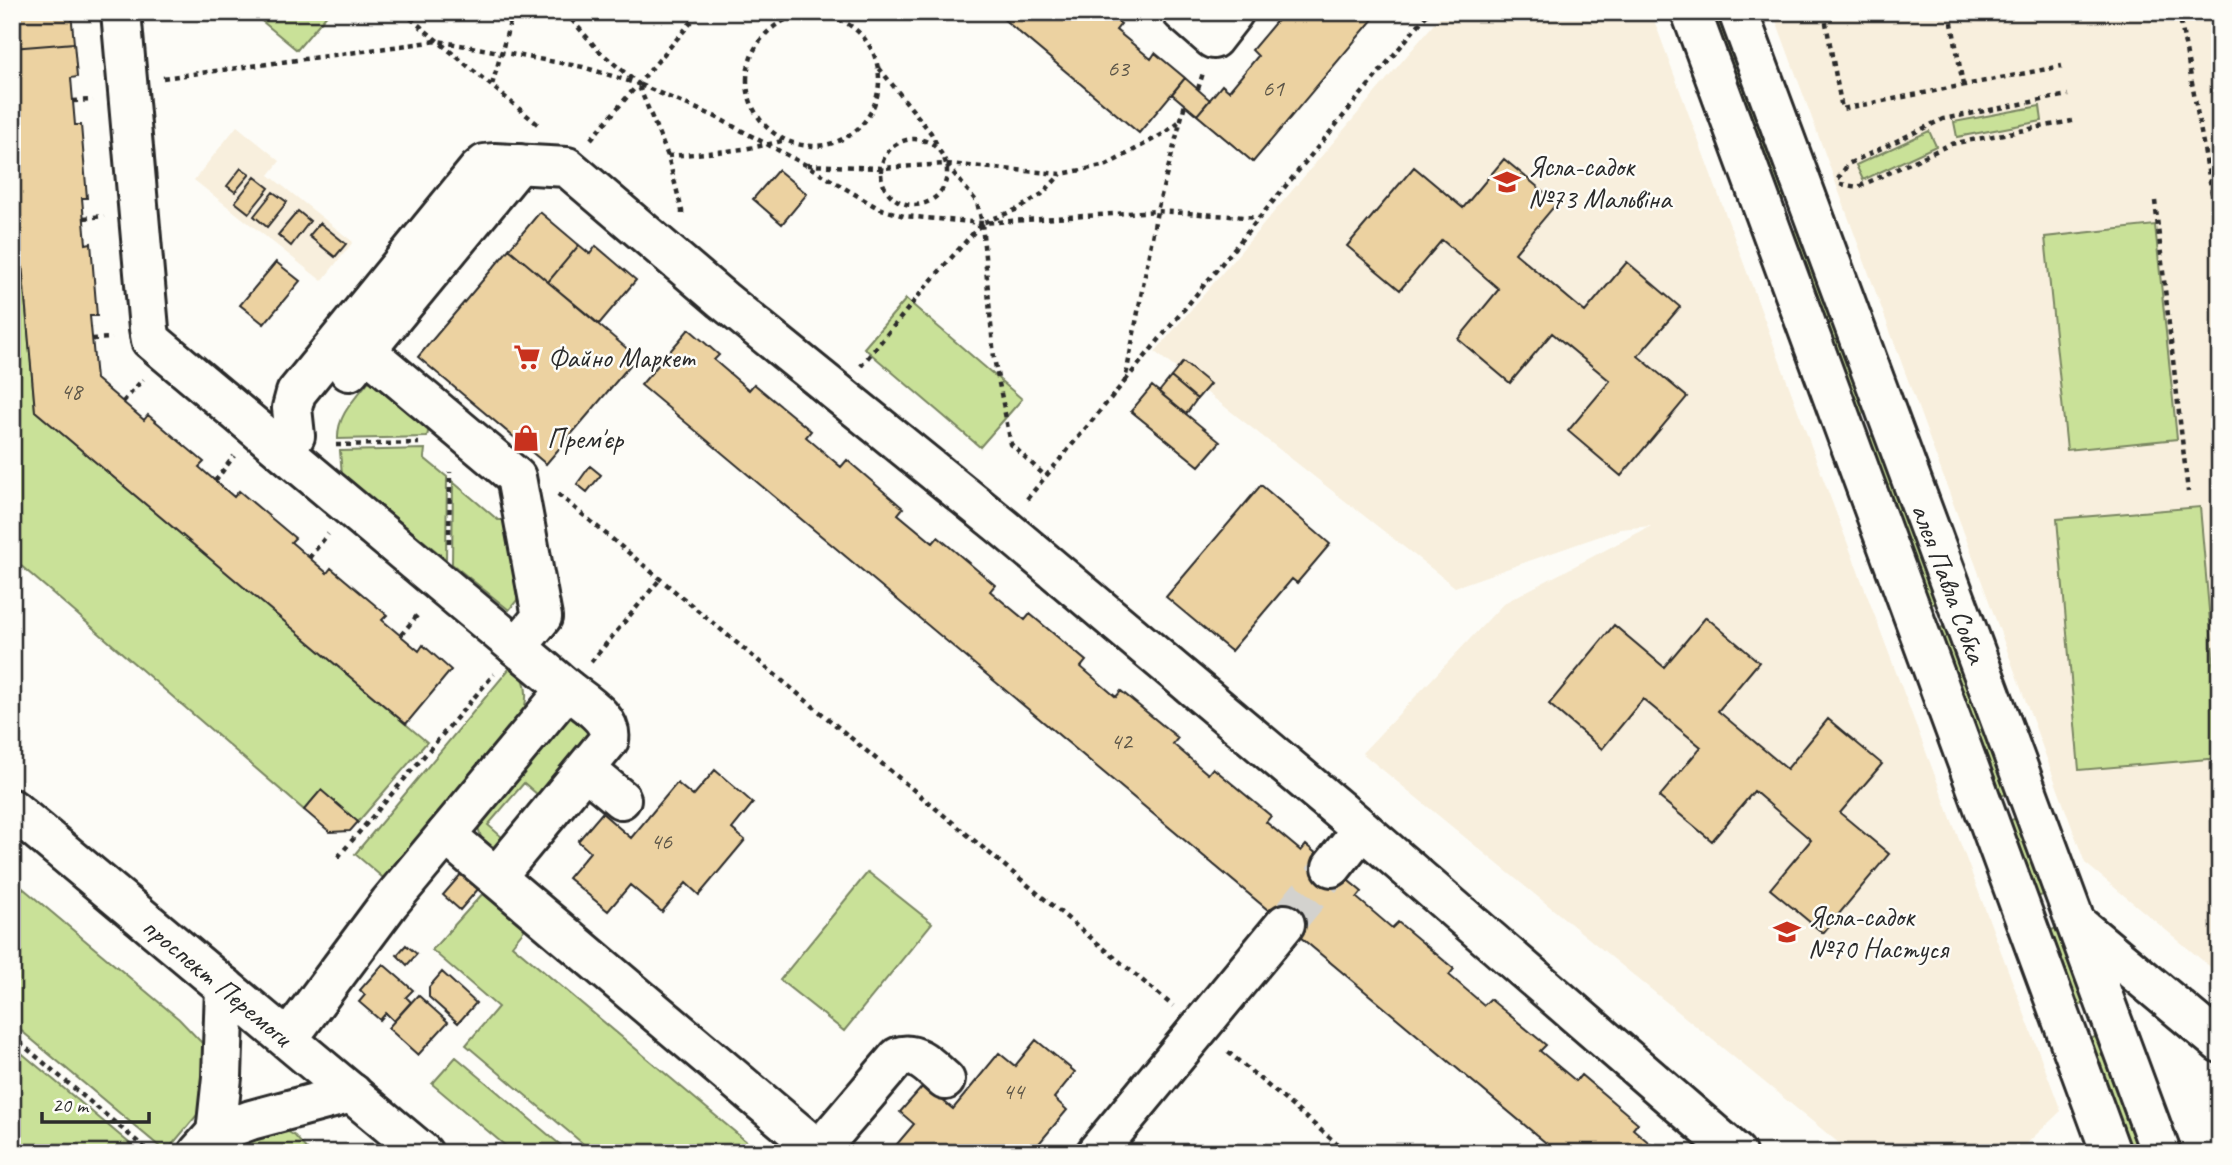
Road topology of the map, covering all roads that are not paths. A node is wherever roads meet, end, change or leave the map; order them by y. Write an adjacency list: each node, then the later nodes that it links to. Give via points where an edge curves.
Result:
1 (121, 12): 8 (street, via 151,340)
2 (1182, 12): 3 (street, via 1213,39)
3 (1234, 12)
4 (1691, 12): 30 (street, алея Павла Собка)
5 (1738, 12): 18 (street, алея Павла Собка)
6 (520, 164): 7 (street); 8 (street, via 485,164 478,170 296,393); 14 (street, via 568,167)
7 (366, 351): 8 (street); 9 (street, via 456,437 516,477 542,617)
8 (288, 444): 9 (street, via 437,598)
9 (517, 647): 10 (street)
10 (568, 689): 11 (street, via 607,723 611,732); 15 (street)
11 (586, 769): 12 (street); 17 (street)
12 (621, 799)
13 (12, 809): 20 (street, проспект Перемоги)
14 (1362, 830): 16 (street); 29 (street)
15 (446, 835): 17 (street); 21 (street)
16 (1332, 867)
17 (496, 877): 26 (street)
18 (2075, 922): 22 (street); 31 (street, алея Павла Собка)
19 (1285, 924): 28 (street)
20 (225, 987): 21 (street, проспект Перемоги); 25 (street, via 222,1077)
21 (288, 1040): 24 (street, проспект Перемоги)
22 (2220, 1043)
23 (945, 1080): 26 (street, via 913,1055 898,1057)
24 (352, 1093): 25 (street, via 251,1120); 27 (street, проспект Перемоги)
25 (207, 1143)
26 (820, 1152)
27 (423, 1153)
28 (1096, 1153)
29 (1736, 1153)
30 (2111, 1153)
31 (2161, 1153)

